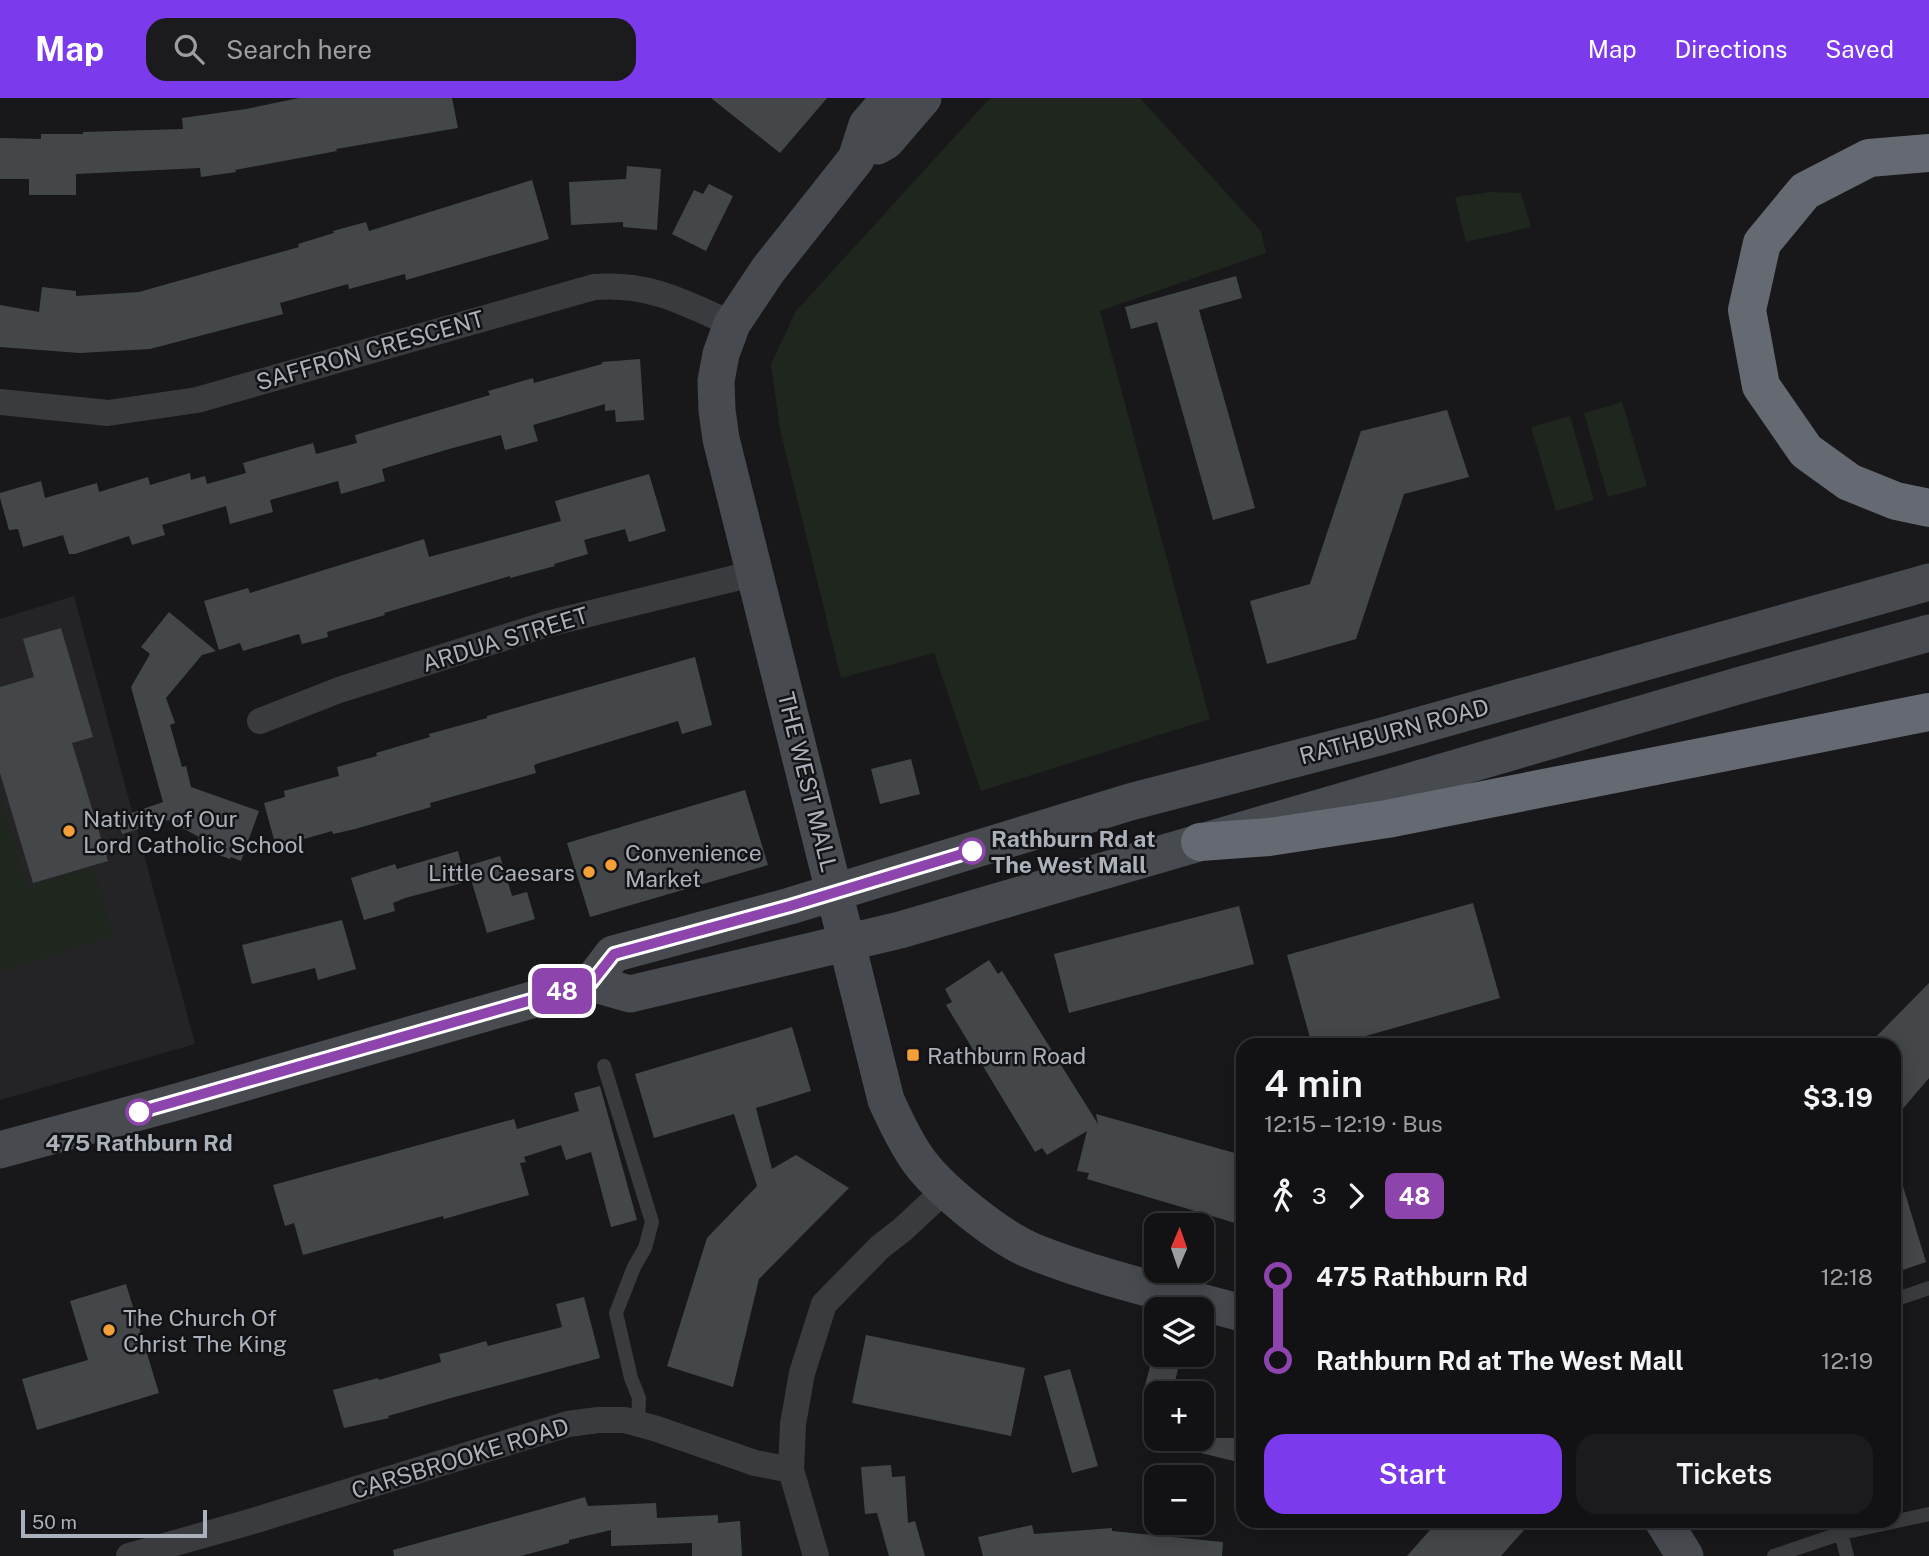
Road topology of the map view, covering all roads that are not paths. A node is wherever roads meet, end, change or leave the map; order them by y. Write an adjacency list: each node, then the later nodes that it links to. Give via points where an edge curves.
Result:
1 (890, 98): 4 (main road, THE WEST MALL, via 867,125)
2 (923, 98): 4 (main road, THE WEST MALL, via 886,141)
3 (1929, 153): 7 (highway, via 1869,158 1805,191 1762,243 1747,310 1761,386 1806,450 1849,482 1896,501)
4 (856, 159): 5 (main road, THE WEST MALL, via 768,270)
5 (732, 324): 6 (street, SAFFRON CRESCENT, via 645,288 594,287 197,400 108,413); 8 (main road, THE WEST MALL, via 720,354 716,410)
6 (0, 402)
7 (1929, 508)
8 (755, 573): 12 (street, ARDUA STREET, via 547,624 339,690); 14 (main road, THE WEST MALL)
9 (1929, 582): 14 (main road, RATHBURN ROAD, via 1130,802)
10 (1929, 633): 13 (main road)
11 (1929, 712): 13 (highway, via 1387,819)
12 (260, 722)
13 (1200, 842): 15 (main road)
14 (835, 892): 15 (main road, THE WEST MALL); 16 (main road, RATHBURN ROAD, via 614,954)
15 (847, 944): 16 (main road, via 630,995); 19 (main road, THE WEST MALL, via 886,1100 917,1160)
16 (591, 983): 18 (main road)
17 (604, 1066): 23 (lane, via 652,1222 616,1313 639,1398)
18 (0, 1150)
19 (945, 1190): 22 (main road, THE WEST MALL, via 1030,1250); 24 (street, via 824,1304 802,1373)
20 (1929, 1288): 21 (lane)
21 (1901, 1298)
22 (1236, 1311)
23 (638, 1424): 24 (street, CARSBROOKE ROAD, via 746,1461); 30 (street, CARSBROOKE ROAD, via 625,1420 568,1424)
24 (791, 1470): 31 (street)
25 (1929, 1514): 26 (lane)
26 (1901, 1518)
27 (1667, 1528): 32 (main road)
28 (1838, 1528): 33 (lane)
29 (1840, 1528): 34 (lane)
30 (129, 1556)
31 (816, 1556)
32 (1685, 1556)
33 (1774, 1556)
34 (1847, 1556)

